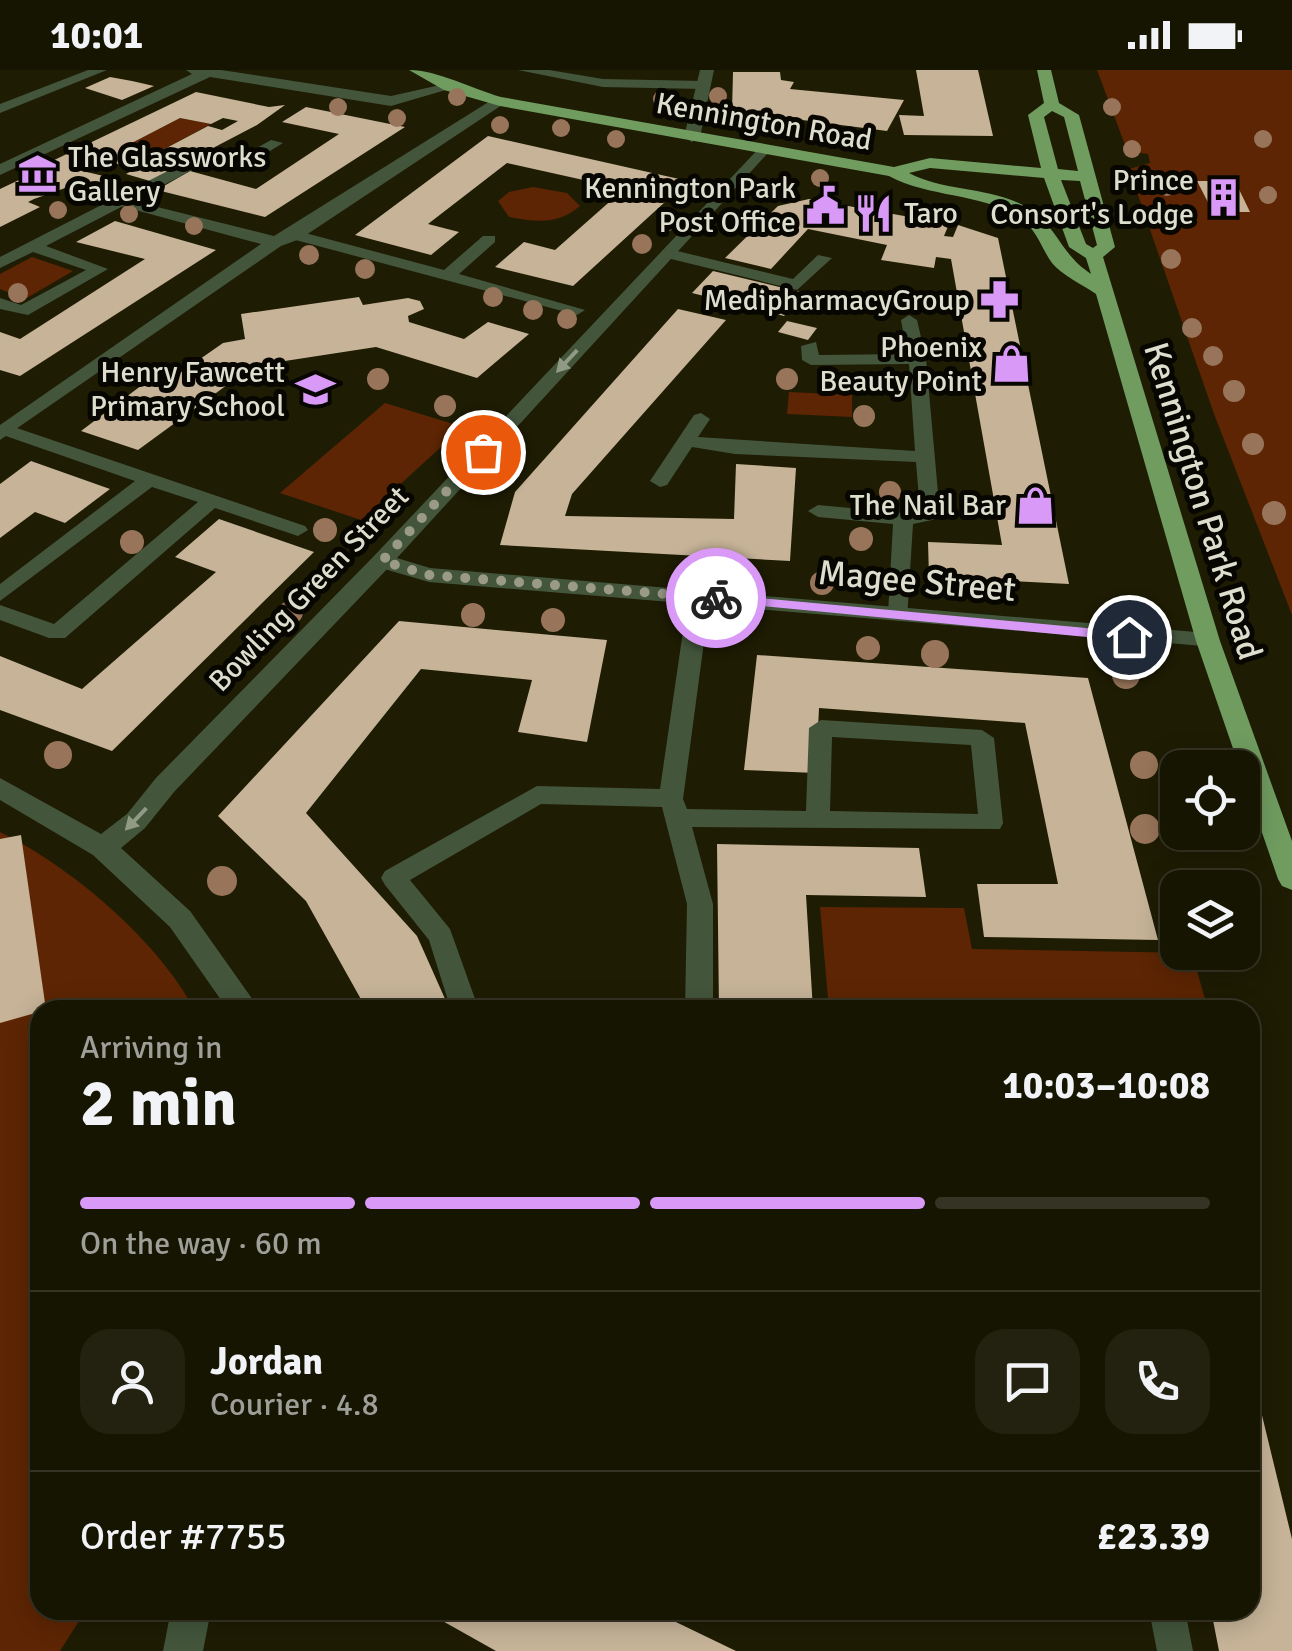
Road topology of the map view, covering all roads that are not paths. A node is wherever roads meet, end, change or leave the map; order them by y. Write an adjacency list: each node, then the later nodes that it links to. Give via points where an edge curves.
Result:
1 (100, 70): 10 (lane)
2 (416, 70): 7 (highway, Kennington Road)
3 (525, 70): 6 (lane, via 603,82)
4 (1044, 70): 9 (highway, Kennington Park Road)
5 (201, 71): 7 (street, Kennington Road, via 391,101); 14 (street)
6 (705, 78): 11 (street)
7 (449, 87): 8 (highway, Kennington Road)
8 (500, 101): 11 (highway, Kennington Road); 19 (street)
9 (1052, 104): 16 (highway, Kennington Park Road, via 1036,114); 17 (highway, Kennington Park Road, via 1071,115)
10 (0, 110)
11 (692, 137): 13 (highway, Kennington Road)
12 (276, 143): 18 (lane, via 234,167 202,159)
13 (762, 150): 15 (highway, Kennington Road); 23 (street, Bowling Green Street)
14 (2, 168)
15 (894, 172): 16 (highway, Kennington Road, via 930,164); 28 (highway, Kennington Road, via 920,186 1026,214 1060,261)
16 (1051, 174): 17 (highway, Kennington Road); 24 (highway, Kennington Park Road, via 1078,247)
17 (1088, 177): 24 (highway, Kennington Park Road, via 1106,247)
18 (123, 201): 21 (street); 22 (lane)
19 (294, 235): 21 (street); 27 (lane)
20 (489, 239): 27 (lane)
21 (274, 242): 35 (street)
22 (31, 246): 26 (lane); 29 (lane, via 100,269 22,312)
23 (669, 254): 25 (lane, via 796,285); 44 (street, Bowling Green Street, one-way to 44)
24 (1094, 254): 28 (highway, Kennington Park Road)
25 (824, 258)
26 (0, 263)
27 (446, 276): 30 (lane)
28 (1102, 290): 49 (highway, Kennington Park Road)
29 (0, 303)
30 (577, 310)
31 (909, 320): 33 (lane)
32 (810, 346): 33 (lane, via 810,360)
33 (917, 360): 37 (lane)
34 (701, 419): 36 (lane)
35 (3, 432): 38 (lane)
36 (687, 441): 37 (lane); 39 (lane)
37 (925, 456): 42 (lane, via 930,515)
38 (148, 480): 40 (lane); 45 (lane)
39 (660, 481)
40 (212, 502): 43 (lane); 47 (lane, via 57,634)
41 (818, 511): 42 (lane)
42 (904, 519): 48 (lane)
43 (298, 530)
44 (382, 561): 46 (street, Magee Street, via 429,575); 53 (street, Bowling Green Street, one-way to 53)
45 (0, 594)
46 (699, 597): 48 (street, Magee Street); 51 (lane)
47 (0, 612)
48 (899, 614): 49 (street, Magee Street)
49 (1208, 642): 54 (highway, Kennington Park Road)
50 (0, 788): 53 (street)
51 (674, 808): 52 (lane); 56 (lane, via 537,796 394,878 441,936); 57 (lane, via 700,904)
52 (818, 820): 52 (lane, via 992,823 982,738 821,728)
53 (103, 848): 55 (street, via 180,920)
54 (1292, 879)
55 (239, 1000)
56 (462, 1000)
57 (699, 1000)
58 (190, 1620): 60 (street)
59 (1169, 1620): 61 (lane)
60 (183, 1651)
61 (1175, 1651)

